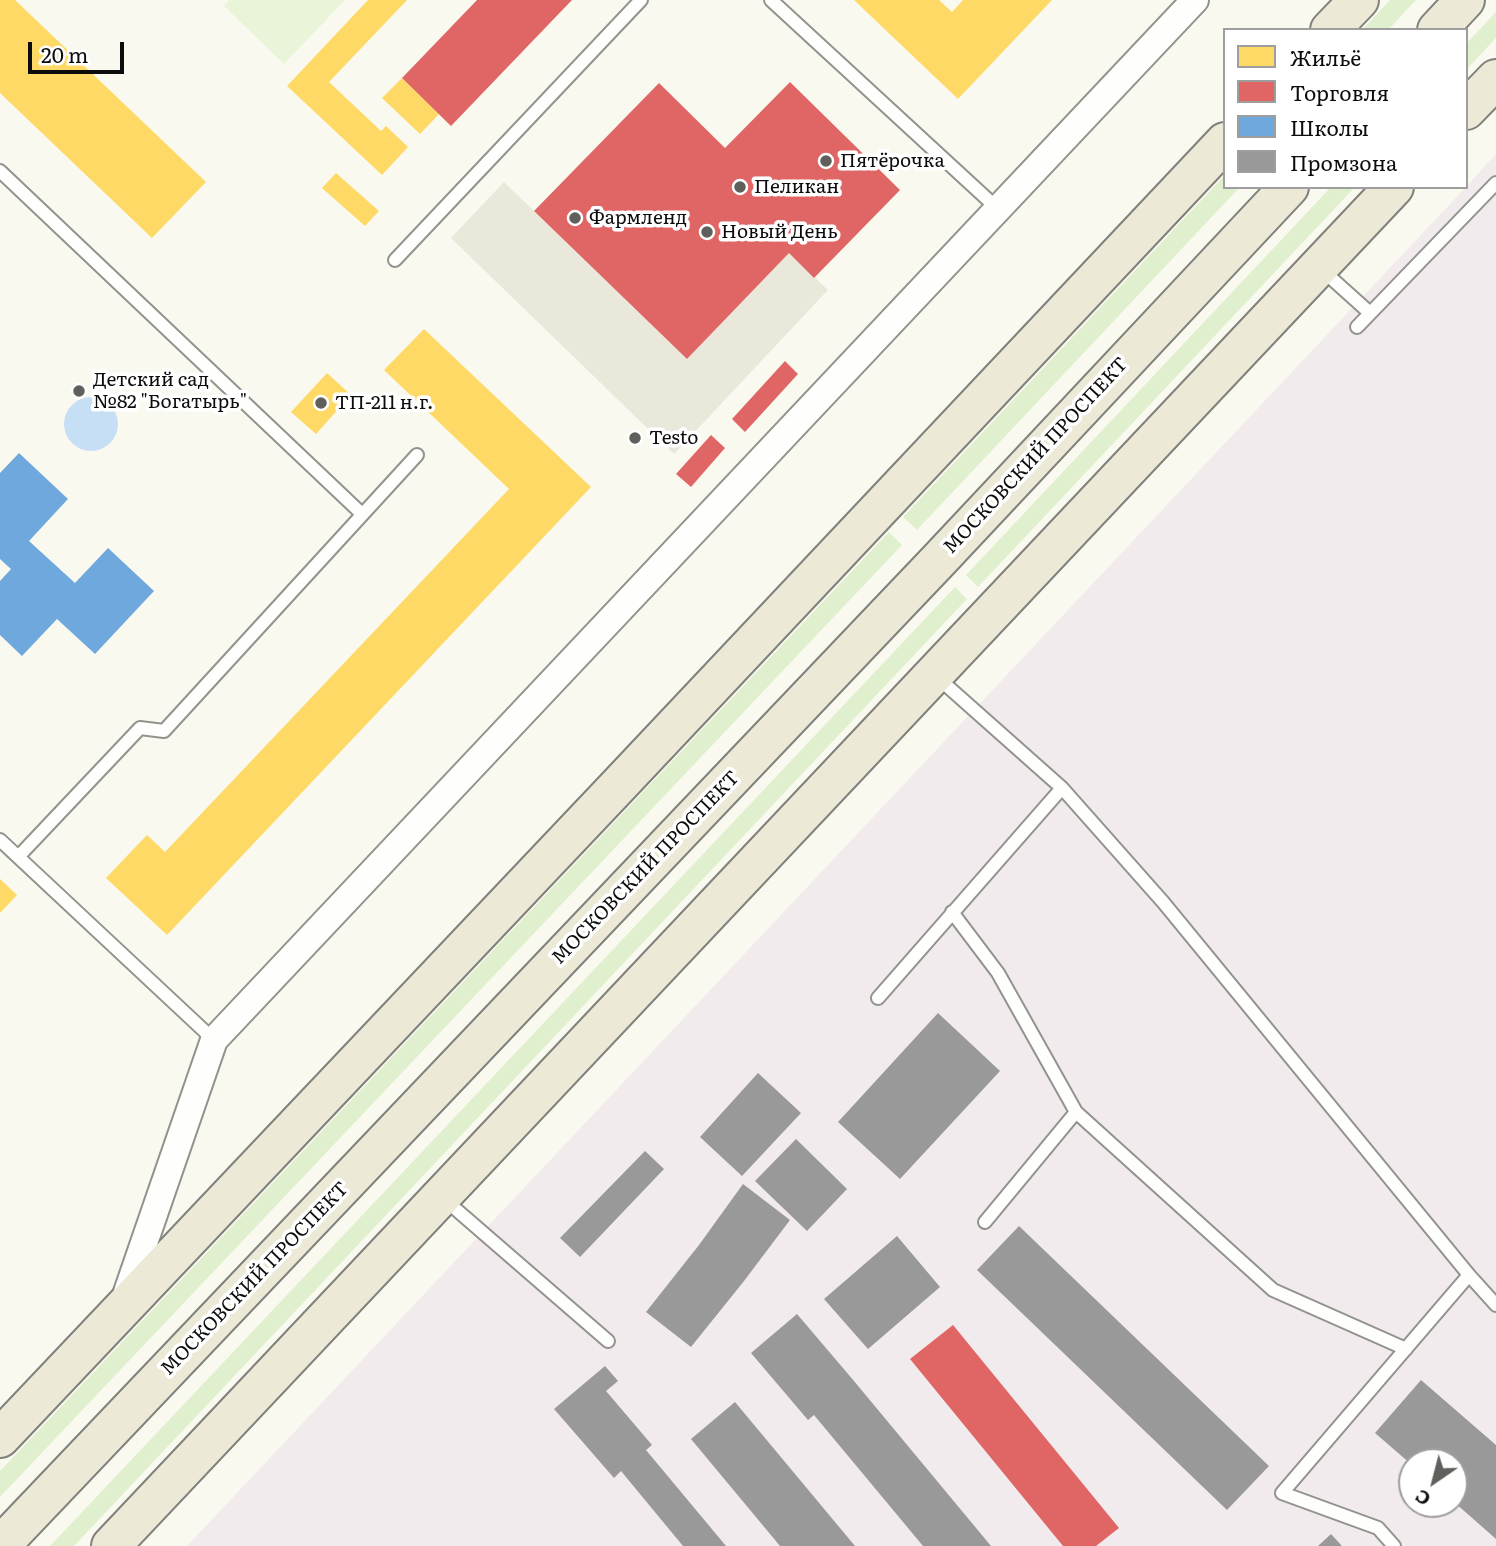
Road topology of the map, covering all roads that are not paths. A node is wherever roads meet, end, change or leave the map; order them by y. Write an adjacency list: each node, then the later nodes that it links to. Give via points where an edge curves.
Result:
1 (640, 0): 16 (lane)
2 (771, 0): 15 (lane)
3 (1195, 0): 15 (street)
4 (1359, 0): 6 (main road)
5 (1465, 0): 7 (main road)
6 (1333, 28)
7 (1439, 28)
8 (1496, 79): 9 (main road)
9 (1468, 108)
10 (1223, 144): 34 (main road)
11 (0, 171): 21 (lane)
12 (1496, 183): 18 (lane)
13 (1287, 189): 38 (main road, МОСКОВСКИЙ ПРОСПЕКТ)
14 (1392, 189): 17 (main road)
15 (998, 209): 28 (street)
16 (395, 260)
17 (1319, 267): 18 (lane); 22 (main road)
18 (1370, 313): 19 (lane)
19 (1357, 327)
20 (417, 455): 21 (lane)
21 (362, 514): 25 (lane, via 164,731 140,728)
22 (934, 674): 23 (lane); 30 (main road)
23 (1062, 788): 26 (lane); 32 (lane, via 1163,902)
24 (0, 840): 25 (lane)
25 (18, 857): 28 (lane)
26 (952, 912): 27 (lane); 29 (lane, via 998,973)
27 (878, 998)
28 (214, 1040): 34 (street)
29 (1076, 1112): 31 (lane); 36 (lane, via 1273,1290)
30 (442, 1196): 35 (lane); 39 (main road)
31 (985, 1222)
32 (1469, 1275): 33 (lane); 36 (lane)
33 (1496, 1305)
34 (120, 1312): 37 (main road)
35 (608, 1341)
36 (1406, 1349): 40 (lane, via 1282,1493 1378,1528)
37 (0, 1438)
38 (0, 1546)
39 (111, 1546)
40 (1394, 1546)

